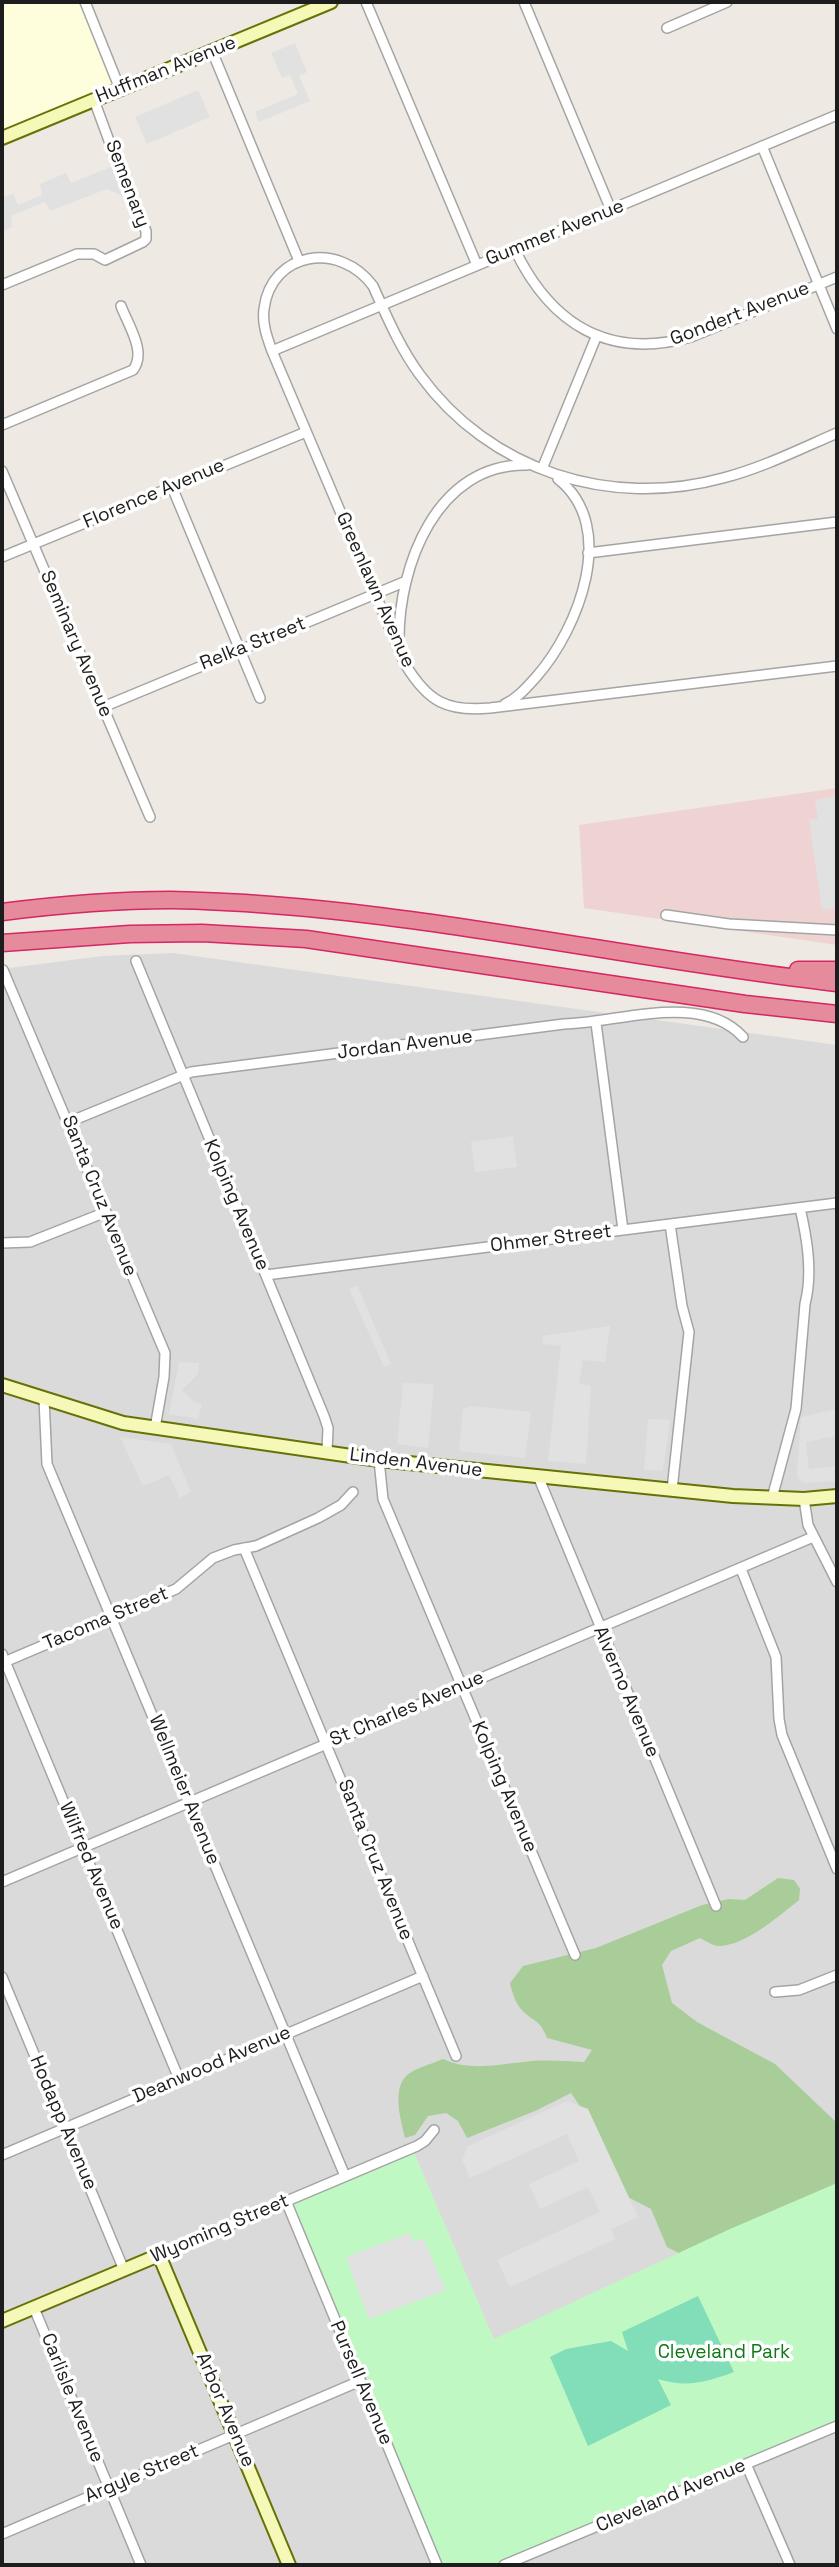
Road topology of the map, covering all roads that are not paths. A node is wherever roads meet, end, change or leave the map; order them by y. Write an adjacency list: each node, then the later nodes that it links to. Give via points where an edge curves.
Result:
1 (85, 2): 8 (street)
2 (331, 2): 7 (street, Huffman Avenue)
3 (366, 2): 16 (street)
4 (524, 2): 13 (street)
5 (727, 2): 6 (street)
6 (667, 28)
7 (212, 51): 8 (street, Huffman Avenue); 15 (street)
8 (120, 89): 9 (street, Huffman Avenue)
9 (94, 100): 11 (street, Huffman Avenue); 18 (street, Semenary, via 146,239 105,260 94,254 77,254)
10 (837, 115): 12 (street, Gummer Avenue)
11 (2, 138)
12 (762, 146): 13 (street, Gummer Avenue); 19 (street)
13 (611, 210): 14 (street, Gummer Avenue)
14 (515, 250): 16 (street, Gummer Avenue); 23 (street, Gondert Avenue, via 544,299 568,320)
15 (299, 261): 20 (street, via 324,258 349,263 365,275); 24 (street, Greenlawn Avenue, via 280,275 267,296 264,320)
16 (477, 265): 20 (street, Gummer Avenue)
17 (837, 277): 19 (street, Gondert Avenue)
18 (2, 285)
19 (819, 285): 22 (street); 23 (street, Gondert Avenue, via 675,341 643,344)
20 (381, 305): 24 (street, Gummer Avenue); 28 (street, via 411,363 437,396 473,429)
21 (121, 306): 25 (street, via 139,350 133,370)
22 (837, 329)
23 (597, 335): 29 (street)
24 (272, 351): 26 (street, Greenlawn Avenue)
25 (2, 425)
26 (306, 432): 32 (street, Florence Avenue); 38 (street, Greenlawn Avenue)
27 (837, 433): 31 (street, via 746,471 672,488 628,488)
28 (529, 465): 29 (street); 37 (street, via 495,468 457,490 429,524)
29 (542, 469): 31 (street)
30 (2, 471): 34 (street, Seminary Avenue)
31 (553, 475): 35 (street, via 577,502)
32 (172, 487): 34 (street, Florence Avenue); 40 (street)
33 (837, 522): 35 (street)
34 (33, 545): 36 (street, Florence Avenue); 44 (street, Seminary Avenue)
35 (588, 553): 43 (street, via 576,614 558,649 523,692)
36 (2, 557)
37 (404, 582): 38 (street, Relka Street); 39 (street)
38 (375, 595): 39 (street, Greenlawn Avenue); 40 (street, Relka Street)
39 (399, 648): 43 (street, Greenlawn Avenue, via 416,682 444,705)
40 (240, 650): 42 (street); 44 (street, Relka Street)
41 (837, 666): 43 (street, Greenlawn Avenue)
42 (260, 698)
43 (501, 706)
44 (103, 707): 45 (street, Seminary Avenue)
45 (150, 817)
46 (2, 912): 53 (highway, via 169,900 273,905 365,914)
47 (666, 915): 48 (street)
48 (837, 930)
49 (2, 943): 55 (highway, via 202,933 306,939)
50 (136, 961): 58 (street, Kolping Avenue)
51 (3, 970): 59 (street, Santa Cruz Avenue)
52 (837, 970): 53 (highway)
53 (749, 971): 54 (highway)
54 (837, 983)
55 (837, 1017)
56 (596, 1023): 57 (street, Jordan Avenue, via 684,1012 726,1023); 58 (street, Jordan Avenue, via 230,1066); 64 (street)
57 (743, 1037)
58 (182, 1076): 59 (street, Jordan Avenue); 66 (street, Kolping Avenue)
59 (69, 1122): 62 (street, Santa Cruz Avenue)
60 (837, 1203): 61 (street, Ohmer Street)
61 (800, 1208): 63 (street, Ohmer Street); 76 (street, via 810,1274 796,1409)
62 (106, 1212): 65 (street, via 30,1241); 69 (street, Santa Cruz Avenue, via 165,1353)
63 (670, 1224): 64 (street, Ohmer Street); 73 (street, via 688,1332)
64 (623, 1230): 66 (street, Ohmer Street)
65 (2, 1243)
66 (266, 1275): 70 (street, Kolping Avenue, via 324,1416)
67 (2, 1385): 68 (street, Linden Avenue)
68 (44, 1399): 69 (street, Linden Avenue); 82 (street, Wellmeier Avenue, via 47,1464)
69 (155, 1428): 70 (street, Linden Avenue)
70 (327, 1452): 71 (street, Linden Avenue)
71 (379, 1460): 72 (street, Linden Avenue); 85 (street, Kolping Avenue, via 383,1499)
72 (538, 1476): 73 (street, Linden Avenue); 83 (street, Alverno Avenue)
73 (672, 1490): 76 (street, Linden Avenue)
74 (353, 1492): 79 (street, Tacoma Street, via 325,1515)
75 (837, 1496): 77 (street, Linden Avenue)
76 (772, 1498): 77 (street, Linden Avenue)
77 (804, 1499): 78 (street)
78 (813, 1537): 80 (street, St Charles Avenue); 81 (street)
79 (244, 1548): 82 (street, Tacoma Street, via 213,1558 176,1589); 86 (street, Santa Cruz Avenue)
80 (741, 1569): 83 (street, St Charles Avenue); 89 (street, via 776,1657 782,1735)
81 (837, 1582)
82 (111, 1617): 84 (street, Tacoma Street); 87 (street, Wellmeier Avenue)
83 (600, 1628): 85 (street, St Charles Avenue); 91 (street, Alverno Avenue)
84 (3, 1660): 88 (street, Wilfred Avenue)
85 (461, 1686): 86 (street, St Charles Avenue); 92 (street, Kolping Avenue)
86 (326, 1744): 87 (street, St Charles Avenue); 94 (street, Santa Cruz Avenue)
87 (188, 1803): 88 (street, St Charles Avenue); 97 (street, Wellmeier Avenue)
88 (83, 1848): 90 (street, St Charles Avenue); 99 (street, Wilfred Avenue)
89 (837, 1869)
90 (2, 1882)
91 (716, 1906)
92 (575, 1955)
93 (837, 1975): 96 (street, via 799,1990)
94 (423, 1976): 97 (street, Deanwood Avenue); 98 (street, Santa Cruz Avenue)
95 (2, 1977): 100 (street, Hodapp Avenue)
96 (775, 1993)
97 (286, 2034): 99 (street, Deanwood Avenue); 103 (street, Wellmeier Avenue)
98 (456, 2056)
99 (179, 2079): 100 (street, Deanwood Avenue)
100 (65, 2128): 102 (street, Deanwood Avenue); 106 (street, Hodapp Avenue)
101 (434, 2130): 103 (street, Wyoming Street, via 417,2146)
102 (2, 2155)
103 (345, 2176): 104 (street, Wyoming Street)
104 (286, 2202): 105 (street, Wyoming Street); 109 (street, Pursell Avenue)
105 (159, 2255): 106 (street, Wyoming Street); 111 (street, Arbor Avenue)
106 (124, 2270): 107 (street, Wyoming Street)
107 (34, 2308): 108 (street, Wyoming Street); 113 (street, Carlisle Avenue)
108 (2, 2321)
109 (360, 2381): 111 (street, Argyle Street); 117 (street, Pursell Avenue)
110 (837, 2426): 112 (street, Cleveland Avenue)
111 (235, 2435): 113 (street, Argyle Street); 116 (street, Arbor Avenue)
112 (746, 2464): 118 (street, Cleveland Avenue); 119 (street)
113 (109, 2488): 114 (street, Argyle Street); 115 (street, Carlisle Avenue)
114 (2, 2534)
115 (141, 2565)
116 (289, 2565)
117 (437, 2565)
118 (504, 2565)
119 (790, 2565)

